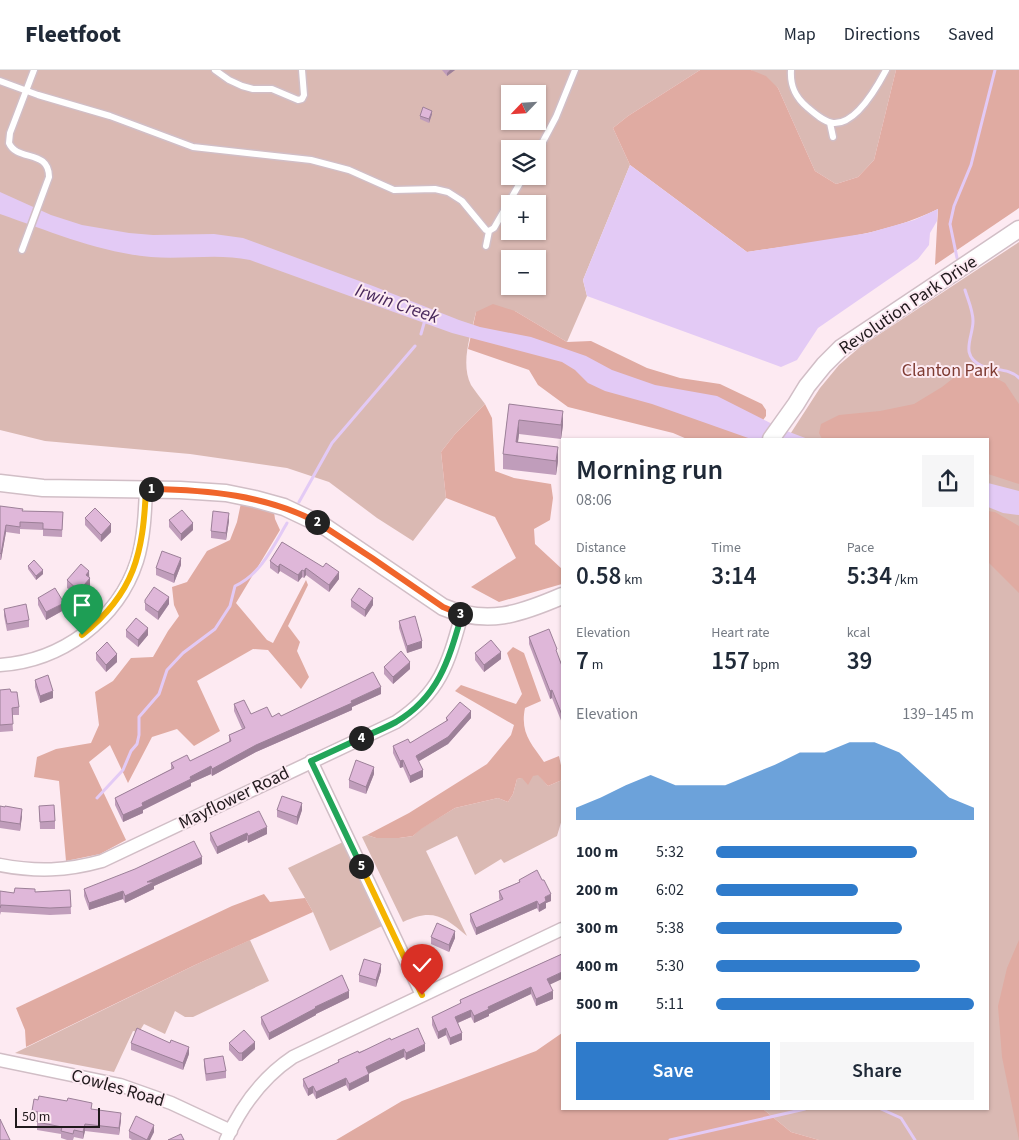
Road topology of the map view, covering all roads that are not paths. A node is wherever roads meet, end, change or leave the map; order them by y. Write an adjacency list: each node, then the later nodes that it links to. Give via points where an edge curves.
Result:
1 (34, 70): 8 (lane)
2 (215, 70): 3 (lane, via 242,86 272,89 298,100 304,95)
3 (302, 70)
4 (575, 70): 11 (lane)
5 (791, 70): 9 (lane, via 792,87 797,97)
6 (886, 70): 9 (lane, via 856,114 841,122)
7 (0, 81): 8 (lane)
8 (25, 91): 14 (lane, via 105,114 193,147 311,160 354,172 390,189 448,192 462,201); 16 (lane, via 9,143 16,151 37,158 50,173)
9 (830, 123): 10 (lane)
10 (832, 136)
11 (544, 140)
12 (519, 185): 14 (lane, via 494,228)
13 (1019, 229): 17 (street, Revolution Park Drive, via 841,348 807,386)
14 (489, 231): 15 (lane)
15 (486, 246)
16 (22, 250)
17 (772, 438)
18 (0, 483): 19 (street, via 43,488)
19 (146, 489): 21 (street, via 226,493 284,507 324,526 443,607); 22 (street, via 139,554 130,579 113,606 98,622 62,648 43,657)
20 (561, 598): 21 (street, via 496,616)
21 (462, 614): 23 (street, Mayflower Road, via 442,674 419,705 396,722)
22 (0, 665)
23 (311, 761): 24 (street, Mayflower Road, via 102,861 47,871); 26 (street)
24 (0, 866)
25 (561, 929): 26 (street)
26 (422, 995): 28 (street, via 284,1063 254,1094)
27 (0, 1060): 28 (street, Cowles Road, via 120,1085 171,1103)
28 (229, 1135)

